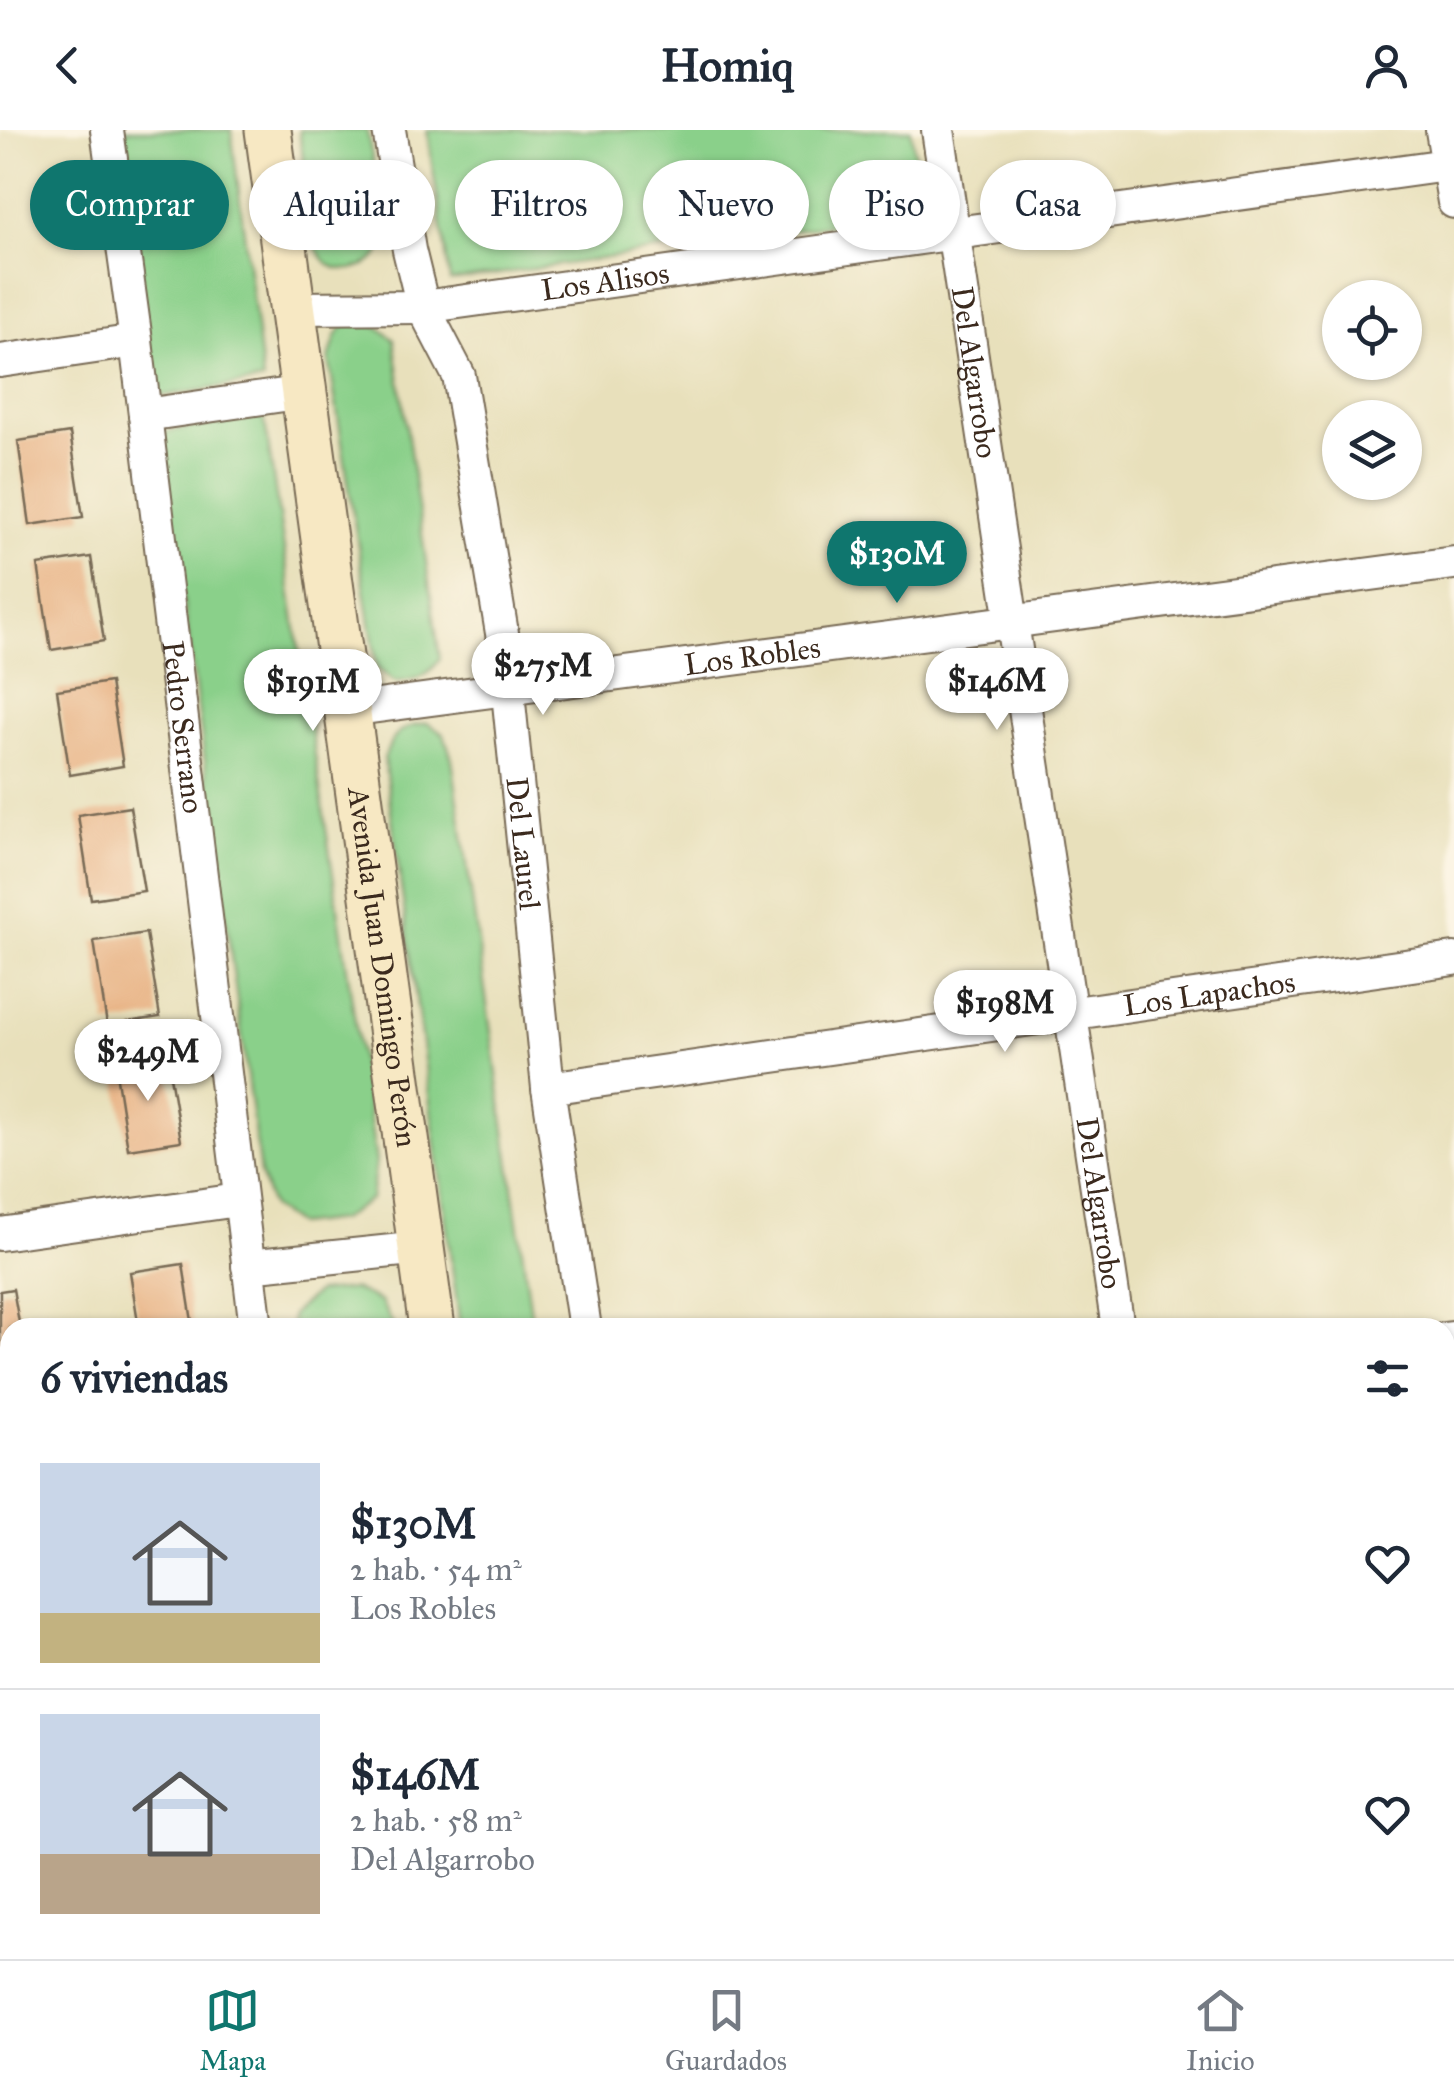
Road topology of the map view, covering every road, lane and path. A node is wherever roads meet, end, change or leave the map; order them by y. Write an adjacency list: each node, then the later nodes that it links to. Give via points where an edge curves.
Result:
1 (107, 130): 14 (street, Pedro Serrano)
2 (268, 130): 13 (main road, Avenida Juan Domingo Perón)
3 (389, 130): 12 (street, Del Laurel)
4 (938, 130): 6 (street, Del Algarrobo)
5 (1442, 130): 7 (street)
6 (943, 160)
7 (1451, 164): 8 (street); 9 (street, Los Alisos)
8 (1454, 202)
9 (960, 233)
10 (836, 250): 12 (street, Los Alisos)
11 (956, 250): 19 (street, Del Algarrobo)
12 (424, 306): 13 (street, Los Alisos); 20 (street, Del Laurel, via 459,376)
13 (292, 308): 16 (main road, Avenida Juan Domingo Perón)
14 (136, 341): 15 (street); 17 (street, Pedro Serrano)
15 (0, 361)
16 (304, 392): 17 (street); 21 (main road, Avenida Juan Domingo Perón)
17 (145, 415): 25 (street, Pedro Serrano)
18 (1454, 563): 19 (street, Los Robles)
19 (1012, 622): 20 (street, Los Robles); 23 (street, Del Algarrobo)
20 (508, 688): 21 (street, Los Robles); 24 (street, Del Laurel)
21 (348, 710): 27 (main road, Avenida Juan Domingo Perón)
22 (1454, 959): 23 (street, Los Lapachos)
23 (1070, 1015): 24 (street, Los Lapachos); 32 (street, Del Algarrobo)
24 (548, 1088): 31 (street, Del Laurel)
25 (238, 1200): 26 (street); 28 (street, Pedro Serrano)
26 (0, 1234)
27 (421, 1248): 28 (street); 30 (main road, Avenida Juan Domingo Perón)
28 (248, 1266): 29 (street, Pedro Serrano)
29 (255, 1318)
30 (431, 1318)
31 (583, 1318)
32 (1116, 1318)

